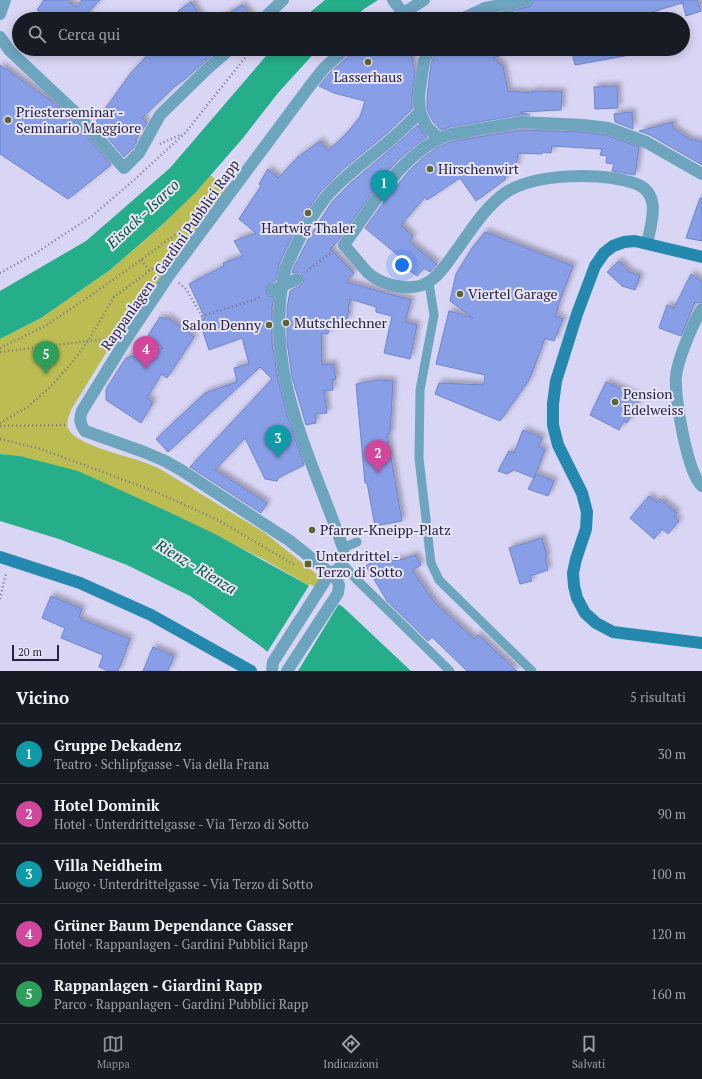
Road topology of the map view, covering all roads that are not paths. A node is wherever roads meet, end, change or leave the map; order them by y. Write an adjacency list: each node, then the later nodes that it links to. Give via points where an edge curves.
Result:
1 (5, 0): 10 (street)
2 (284, 0): 6 (street)
3 (424, 0): 8 (street)
4 (527, 0): 9 (street)
5 (394, 1): 7 (street)
6 (271, 12)
7 (400, 12)
8 (408, 12)
9 (477, 12)
10 (0, 14)
11 (0, 37): 12 (street)
12 (12, 54)
13 (14, 56): 14 (street, via 76,112 124,168 139,153 160,115)
14 (222, 56)
15 (337, 56): 33 (street, Rappanlagen - Gardini Pubblici Rapp, via 309,87 170,274 82,411 80,418 85,431 166,461 290,540)
16 (422, 56): 18 (street)
17 (426, 56): 18 (street)
18 (424, 61): 19 (street, via 419,96)
19 (420, 112): 20 (street, via 427,127); 26 (street, via 326,197 300,238)
20 (440, 138): 21 (street, via 521,122 583,124 608,128 646,142); 25 (street, via 403,166 344,245 369,274 384,282 409,288)
21 (702, 174)
22 (647, 243): 23 (street); 25 (street, via 654,216 653,203 649,193 642,186 628,181 590,176 545,178 525,183 504,194 485,212 442,270); 34 (street, via 635,241 613,246 604,253 595,266 556,381 553,425 558,445 582,492 587,512 586,529 573,573 574,586 585,613 596,623 613,632)
23 (702, 258)
24 (297, 279): 26 (street)
25 (429, 283): 39 (lane, via 434,315 420,390 419,458 431,562 439,580)
26 (278, 287): 30 (street, via 281,301 278,319 282,367 294,419)
27 (702, 309): 28 (street, via 678,363 676,377 676,393 684,440 693,472 698,484)
28 (702, 486)
29 (357, 542): 30 (lane)
30 (342, 548): 32 (street)
31 (4, 558): 36 (street, via 80,583 152,615)
32 (343, 564): 33 (street, via 340,569); 38 (lane)
33 (330, 573): 35 (street); 37 (street, via 339,585 338,593)
34 (702, 643)
35 (273, 667)
36 (251, 671)
37 (287, 671)
38 (450, 671)
39 (532, 671)

